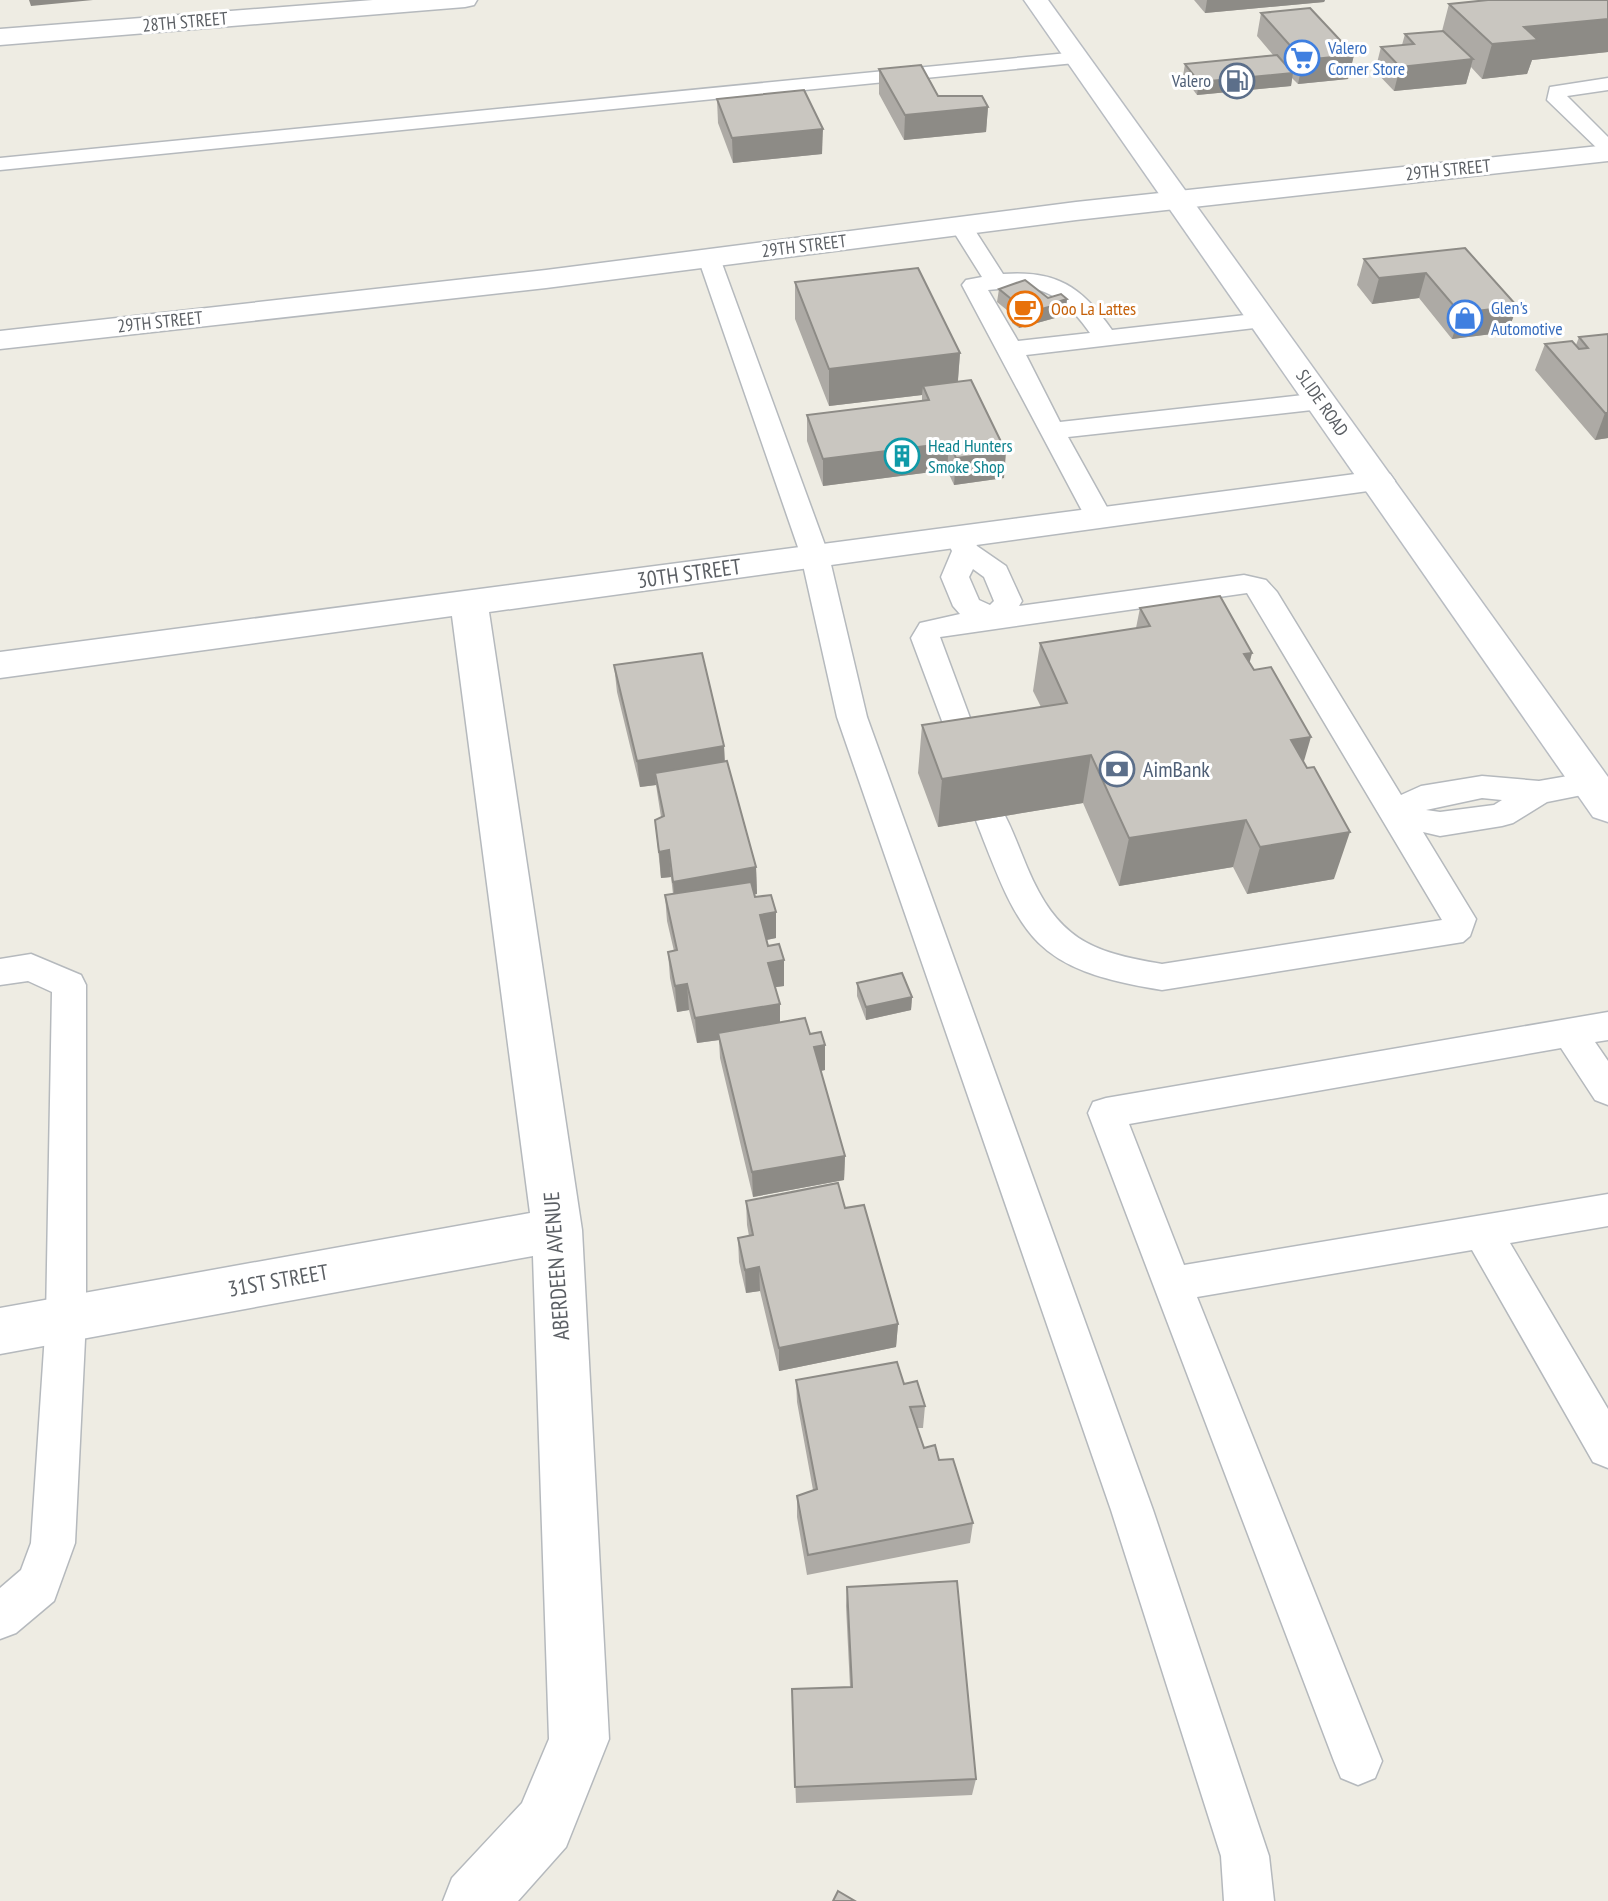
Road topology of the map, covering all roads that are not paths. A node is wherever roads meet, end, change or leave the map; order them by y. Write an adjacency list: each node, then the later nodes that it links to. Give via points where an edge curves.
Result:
1 (465, 0): 3 (street, 28TH STREET)
2 (1036, 0): 4 (street, SLIDE ROAD)
3 (0, 37)
4 (1078, 58): 7 (lane); 8 (street, SLIDE ROAD)
5 (1608, 84): 6 (lane, via 1557,91 1557,100)
6 (1608, 150): 8 (street, 29TH STREET)
7 (0, 164)
8 (1178, 200): 9 (street, 29TH STREET); 12 (street, SLIDE ROAD)
9 (961, 226): 10 (street, 29TH STREET); 11 (lane)
10 (709, 258): 14 (street, 29TH STREET); 21 (lane)
11 (996, 281): 13 (lane, via 1039,280 1060,289 1085,306); 15 (lane, via 974,285)
12 (1263, 320): 13 (lane); 16 (street, SLIDE ROAD)
13 (1106, 339): 15 (lane)
14 (0, 340)
15 (1011, 349): 17 (lane)
16 (1321, 401): 17 (lane); 18 (street, SLIDE ROAD)
17 (1052, 431): 19 (lane)
18 (1378, 481): 19 (street, 30TH STREET); 26 (street, SLIDE ROAD)
19 (1099, 518): 20 (street, 30TH STREET)
20 (962, 544): 21 (street, 30TH STREET); 23 (lane, via 955,577 967,606)
21 (815, 556): 22 (street, 30TH STREET); 42 (lane, via 852,717 1132,1510 1245,1856)
22 (469, 602): 24 (street, 30TH STREET); 33 (street, ABERDEEN AVENUE)
23 (995, 619): 25 (lane, via 940,626 925,638); 27 (lane, via 1256,586)
24 (0, 665)
25 (973, 765)
26 (1600, 795): 27 (lane, via 1482,787 1421,797)
27 (1396, 815): 28 (lane, via 1459,919 1451,933 1162,977 1095,965 1049,937 1025,905)
28 (991, 818)
29 (0, 972): 36 (lane, via 31,967 69,985)
30 (1589, 1030): 31 (lane); 35 (lane, via 1106,1113)
31 (1608, 1090)
32 (1608, 1210): 34 (lane)
33 (557, 1230): 36 (street, 31ST STREET); 41 (street, ABERDEEN AVENUE, via 579,1739 544,1825)
34 (1482, 1231): 35 (lane); 38 (lane)
35 (1173, 1284): 40 (lane)
36 (66, 1319): 37 (street, 31ST STREET); 39 (lane, via 53,1543 38,1585)
37 (0, 1331)
38 (1608, 1448)
39 (0, 1617)
40 (1358, 1761)
41 (475, 1901)
42 (1249, 1901)

